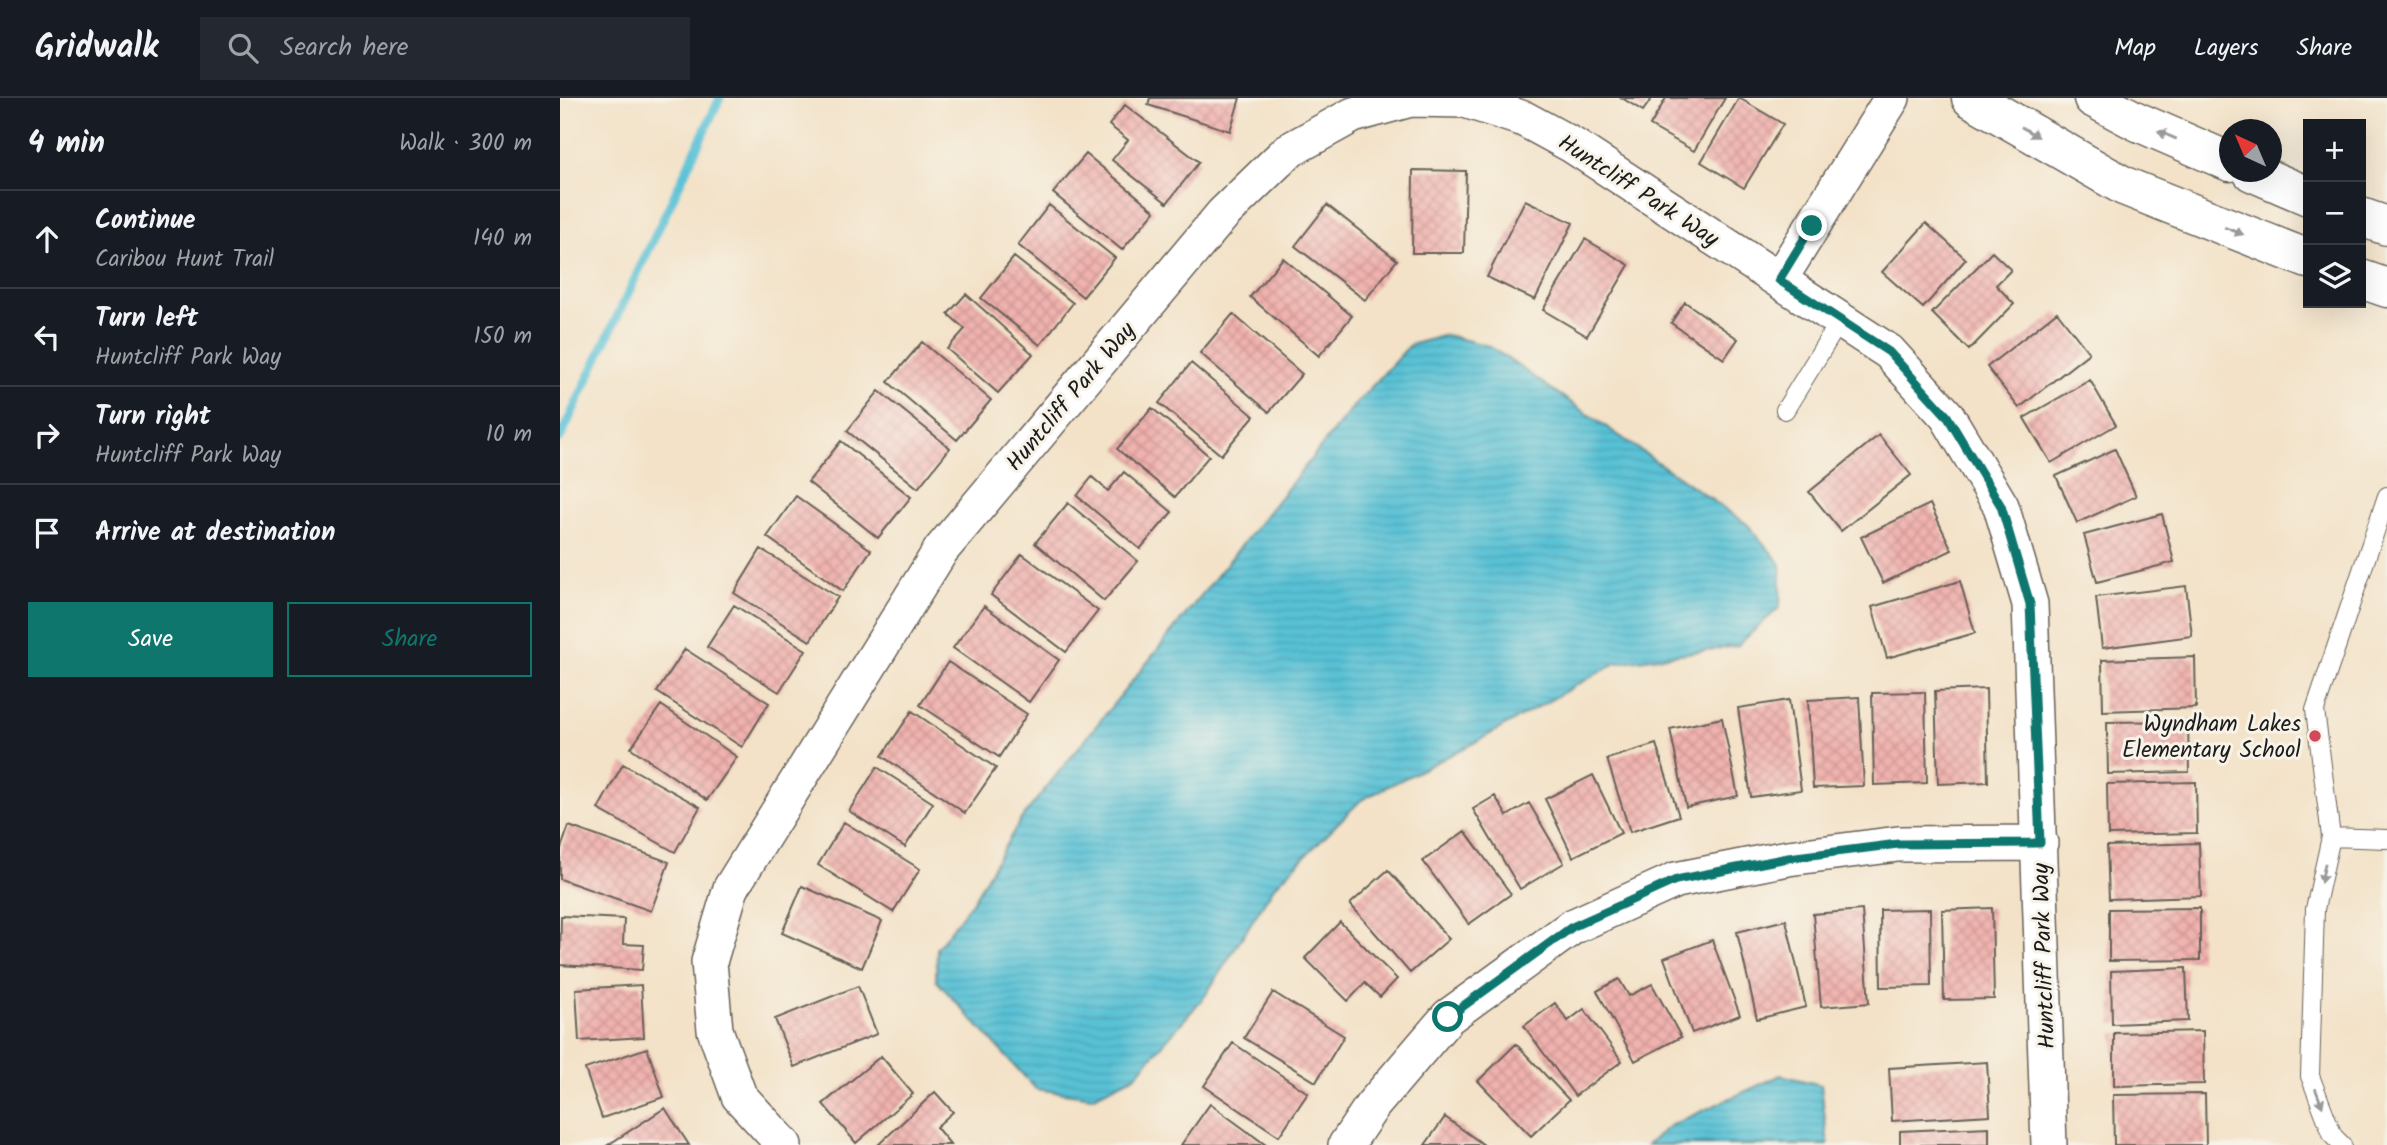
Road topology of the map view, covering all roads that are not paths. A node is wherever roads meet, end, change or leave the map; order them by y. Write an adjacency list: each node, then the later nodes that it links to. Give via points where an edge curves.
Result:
1 (1892, 98): 11 (street)
2 (1971, 98): 10 (street, one-way to 10, via 2124,186)
3 (2093, 98): 5 (street, one-way to 3)
4 (1350, 106): 11 (street, Huntcliff Park Way, via 1411,99 1465,100 1524,119 1572,145); 20 (street, Huntcliff Park Way, via 1288,151 1223,214 941,550 731,888 709,962 715,1030 739,1096)
5 (2219, 157)
6 (2275, 182): 7 (street)
7 (2303, 194)
8 (2366, 219): 9 (street)
9 (2387, 226)
10 (2303, 257)
11 (1779, 280): 14 (street, Huntcliff Park Way)
12 (2366, 281): 13 (street)
13 (2387, 288)
14 (1839, 322): 15 (lane); 19 (street, Huntcliff Park Way, via 1889,352 1947,416 2001,506 2030,604)
15 (1785, 410)
16 (2387, 496): 17 (lane, via 2315,710)
17 (2331, 837): 18 (lane); 23 (lane, one-way to 23, via 2315,909 2310,1076 2333,1136)
18 (2387, 839)
19 (2040, 843): 21 (street, via 1898,844 1788,858 1676,880 1572,927 1448,1017); 22 (street, Huntcliff Park Way)
20 (784, 1145)
21 (1346, 1145)
22 (2049, 1145)
23 (2342, 1145)

